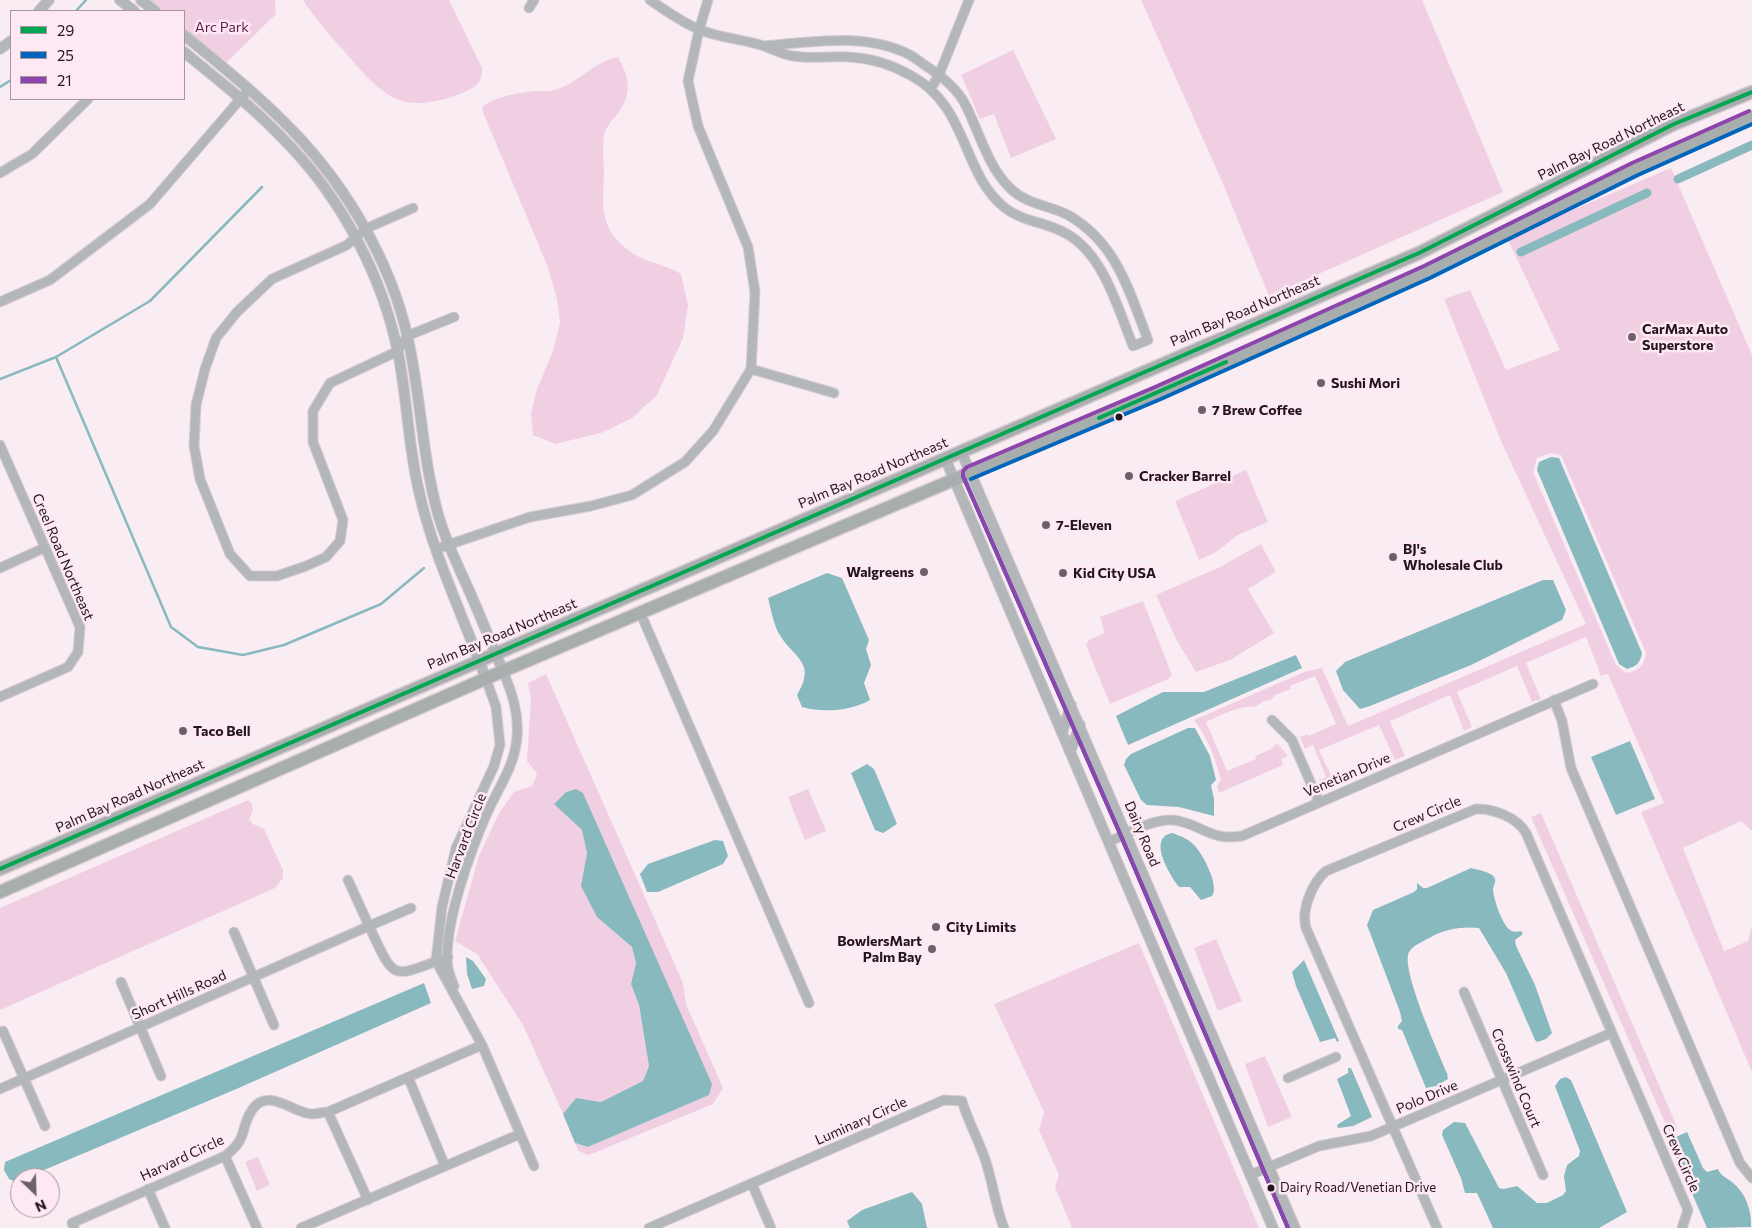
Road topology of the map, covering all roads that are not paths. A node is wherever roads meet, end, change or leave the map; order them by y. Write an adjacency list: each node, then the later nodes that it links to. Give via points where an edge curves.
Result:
1 (49, 0): 9 (street)
2 (120, 0): 10 (street)
3 (141, 0): 11 (street)
4 (534, 0): 8 (street)
5 (650, 0): 12 (street)
6 (708, 0): 12 (street)
7 (969, 0): 18 (street)
8 (529, 8)
9 (40, 10)
10 (133, 10)
11 (154, 10)
12 (699, 30): 15 (street); 35 (street, via 688,81 698,126 748,247 755,292)
13 (185, 36): 20 (street)
14 (10, 41): 16 (street)
15 (764, 46): 18 (street, via 836,40 880,44 909,54); 19 (street, via 792,56 869,59 911,75)
16 (0, 49)
17 (185, 53): 22 (street)
18 (939, 75): 19 (street); 19 (street, via 963,100 999,176 1012,190 1027,200 1066,214 1108,248 1148,340 1133,346 1105,280 1082,245 1067,234 1021,218 1004,208 993,196 951,112)
19 (931, 88)
20 (249, 89): 22 (street); 27 (street, via 303,141 334,180)
21 (1752, 92): 29 (main road, Palm Bay Road Northeast, via 1658,132)
22 (241, 99): 28 (street, via 293,148 323,186); 31 (street, via 150,204 50,280)
23 (87, 100): 25 (street, via 32,154)
24 (1752, 117): 30 (main road, via 1635,169)
25 (0, 172)
26 (414, 208): 27 (street)
27 (365, 229): 28 (street); 33 (street, via 386,273)
28 (355, 237): 34 (street, via 375,279); 34 (street, via 348,245 272,279 237,312 216,338 205,369 196,406 194,446 200,479 230,554 250,576 277,576 306,566 326,557 340,540 343,520 313,442 313,411 330,383)
29 (1420, 253): 30 (main road); 38 (main road, Palm Bay Road Northeast)
30 (1427, 272): 40 (main road)
31 (0, 302)
32 (454, 316): 33 (street)
33 (407, 336): 34 (street); 42 (street, via 418,388 430,482)
34 (398, 351): 44 (street, via 418,486)
35 (751, 369): 36 (street); 42 (street, via 713,431 685,462 632,495 530,517)
36 (834, 393)
37 (0, 446): 43 (street, Creel Road Northeast)
38 (961, 452): 39 (main road, Palm Bay Road Northeast); 40 (street, Dairy Road)
39 (945, 458): 41 (street); 46 (main road, Palm Bay Road Northeast)
40 (970, 473): 41 (main road); 55 (street, Dairy Road)
41 (953, 479): 47 (main road); 58 (street)
42 (448, 544): 44 (street); 48 (street)
43 (44, 548): 45 (street); 53 (street, Creel Road Northeast, via 80,628 78,652 68,667)
44 (436, 549): 49 (street)
45 (0, 568)
46 (649, 587): 47 (main road, via 642,599); 48 (main road, Palm Bay Road Northeast)
47 (640, 612): 50 (main road); 81 (street)
48 (495, 654): 49 (main road, Palm Bay Road Northeast); 50 (street)
49 (479, 661): 51 (street); 60 (main road, Palm Bay Road Northeast)
50 (503, 672): 51 (main road); 76 (street, Harvard Circle, via 517,711 517,738 509,770 470,856 455,908)
51 (486, 679): 62 (main road); 77 (street, Harvard Circle, via 496,707 500,745 494,766 456,848 442,907)
52 (1593, 684): 54 (street, Venetian Drive)
53 (0, 697)
54 (1554, 700): 64 (street, Venetian Drive); 105 (street, via 1562,720 1571,768 1740,1162)
55 (1071, 705): 57 (street, Dairy Road); 58 (street)
56 (1272, 720): 64 (street, via 1292,740)
57 (1080, 725): 59 (street); 65 (street, Dairy Road)
58 (1062, 733): 59 (street)
59 (1070, 752): 66 (street)
60 (266, 753): 61 (main road, Palm Bay Road Northeast); 62 (main road, via 257,763)
61 (233, 767): 63 (main road, via 235,773); 67 (main road, Palm Bay Road Northeast)
62 (250, 782): 63 (main road)
63 (223, 794): 69 (main road)
64 (1319, 802): 65 (street, Venetian Drive, via 1242,836 1225,839 1178,820 1162,820)
65 (1127, 834): 66 (street, Venetian Drive); 102 (street, Dairy Road)
66 (1109, 842): 103 (street)
67 (47, 848): 68 (main road, Palm Bay Road Northeast); 69 (main road)
68 (3, 868): 71 (main road)
69 (32, 878): 72 (main road)
70 (348, 880): 74 (street)
71 (0, 884)
72 (0, 892)
73 (411, 908): 74 (street, Short Hills Road)
74 (369, 926): 77 (street, via 388,967 397,973); 78 (street, Short Hills Road)
75 (234, 932): 78 (street)
76 (448, 957): 77 (street); 82 (street, Harvard Circle, via 448,969)
77 (436, 961): 82 (street, Harvard Circle)
78 (253, 977): 83 (street); 84 (street, Short Hills Road)
79 (121, 982): 84 (street)
80 (1464, 992): 93 (street, Crosswind Court)
81 (809, 1003)
82 (463, 1013): 87 (street, Harvard Circle)
83 (274, 1025)
84 (140, 1027): 89 (street); 91 (street, Short Hills Road)
85 (3, 1031): 91 (street)
86 (1611, 1033): 93 (street, Polo Drive); 97 (street, Crew Circle, via 1526,833 1518,822 1492,811 1476,809 1326,872 1308,901 1304,921); 119 (street, Crew Circle, via 1688,1210)
87 (482, 1045): 90 (street, Harvard Circle); 98 (street, Harvard Circle)
88 (1336, 1057): 92 (street)
89 (161, 1076)
90 (408, 1077): 95 (street, Harvard Circle); 100 (street)
91 (24, 1078): 94 (street, Short Hills Road); 96 (street)
92 (1288, 1078)
93 (1502, 1080): 97 (street, Polo Drive); 104 (street, Crosswind Court)
94 (0, 1089)
95 (328, 1112): 99 (street, Harvard Circle, via 311,1114 278,1101 262,1102 252,1110 239,1145); 108 (street)
96 (45, 1126)
97 (1394, 1126): 102 (street, Polo Drive, via 1370,1136 1319,1146); 118 (street, Crew Circle)
98 (520, 1134): 100 (street); 101 (street, Harvard Circle)
99 (225, 1156): 107 (street, Harvard Circle); 111 (street)
100 (446, 1166): 108 (street)
101 (534, 1166)
102 (1269, 1166): 103 (street, Polo Drive); 117 (street, Dairy Road)
103 (1250, 1175): 116 (street)
104 (1543, 1175)
105 (1752, 1178)
106 (752, 1184): 113 (street, Luminary Circle); 114 (street); 115 (street, Luminary Circle, via 944,1100 962,1101 984,1157)
107 (148, 1190): 109 (street, Harvard Circle, via 72,1223); 110 (street)
108 (368, 1200): 112 (street)
109 (74, 1228)
110 (165, 1228)
111 (257, 1228)
112 (301, 1228)
113 (649, 1228)
114 (771, 1228)
115 (1004, 1228)
116 (1273, 1228)
117 (1295, 1228)
118 (1437, 1228)
119 (1682, 1228)

